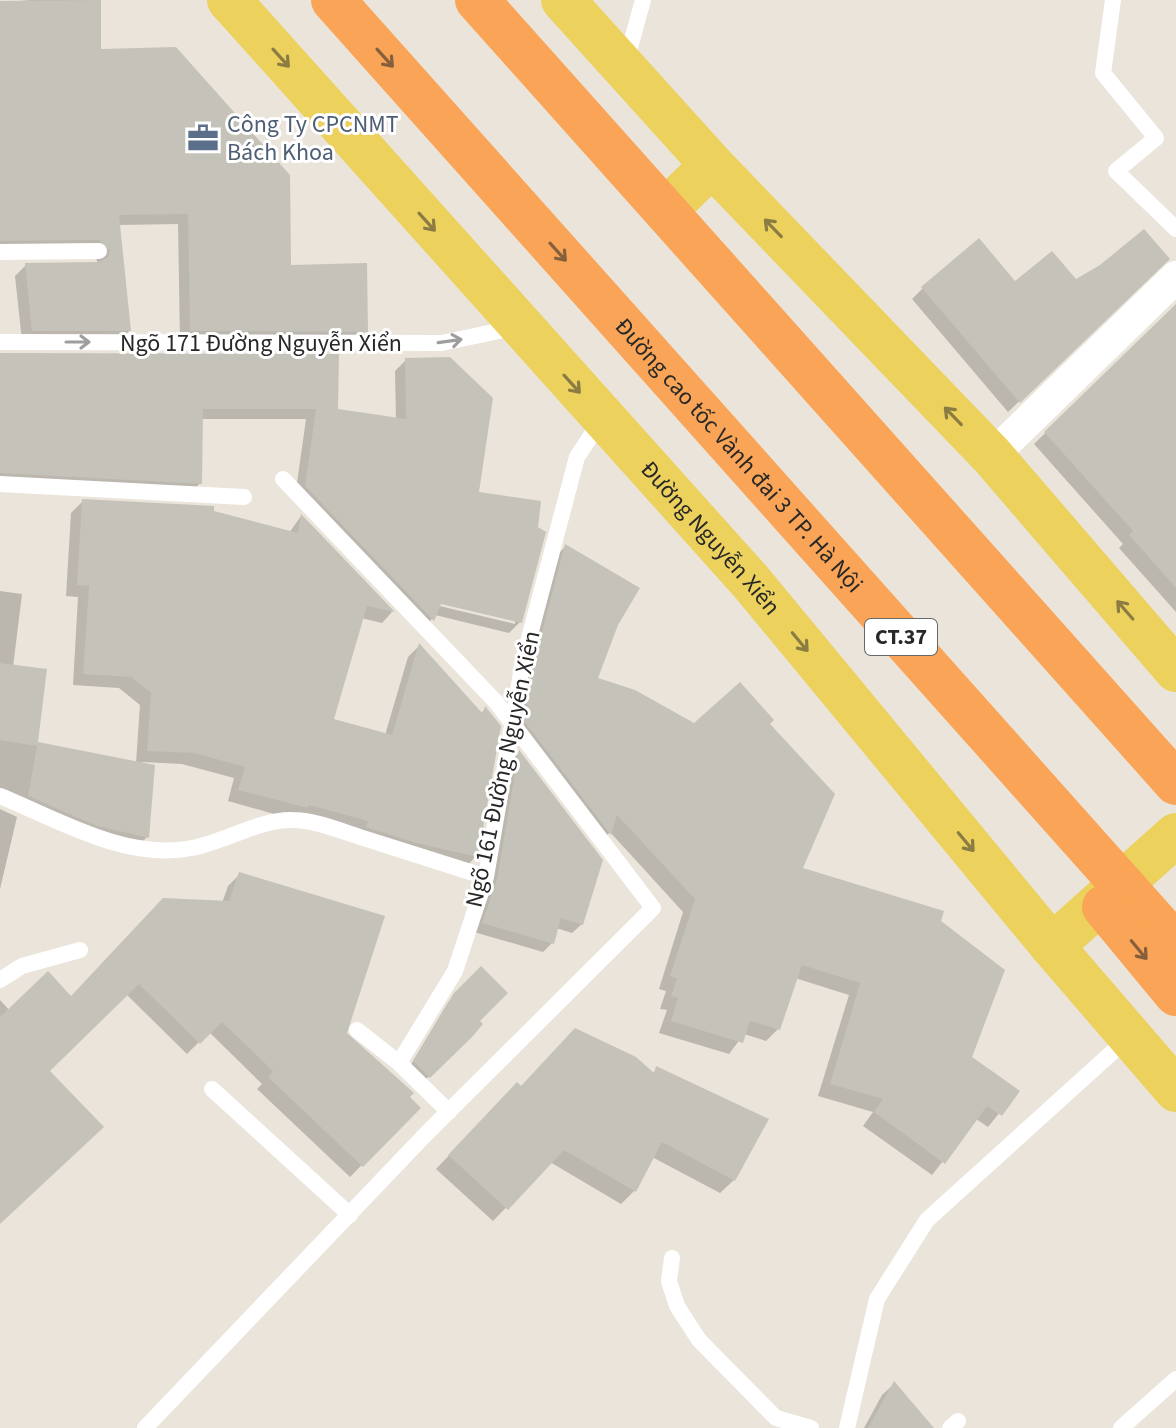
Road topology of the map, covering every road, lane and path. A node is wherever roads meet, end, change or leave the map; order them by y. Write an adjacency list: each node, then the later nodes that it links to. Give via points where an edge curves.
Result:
1 (229, 0): 16 (main road, Đường Nguyễn Xiển, one-way to 16)
2 (333, 0): 17 (highway, Đường cao tốc Vành đai 3 TP. Hà Nội / CT.37, one-way to 17)
3 (477, 0): 14 (highway)
4 (500, 0): 10 (main road)
5 (563, 0): 8 (main road)
6 (643, 0): 8 (lane)
7 (1113, 0): 11 (lane, via 1103,73 1156,138 1116,171)
8 (624, 68): 9 (main road)
9 (712, 165): 10 (main road); 20 (main road, one-way to 9)
10 (678, 198): 27 (main road)
11 (1176, 229)
12 (99, 251): 13 (lane)
13 (0, 252)
14 (706, 257): 26 (highway); 28 (highway)
15 (1176, 277): 20 (street)
16 (520, 326): 18 (lane, Ngõ 171 Đường Nguyễn Xiển, one-way to 16, via 442,343); 19 (main road, Đường Nguyễn Xiển, one-way to 19)
17 (626, 328): 32 (highway, Đường cao tốc Vành đai 3 TP. Hà Nội / CT.37); 36 (highway, one-way to 36)
18 (0, 342)
19 (603, 418): 25 (lane, Ngõ 161 Đường Nguyễn Xiển, via 577,457); 33 (main road, Đường Nguyễn Xiển, one-way to 33, via 751,582)
20 (992, 456): 24 (main road, one-way to 20)
21 (283, 479): 25 (lane)
22 (0, 484): 23 (lane)
23 (244, 497)
24 (1176, 670)
25 (512, 722): 31 (lane, Ngõ 161 Đường Nguyễn Xiển); 42 (lane, via 653,908)
26 (1176, 744)
27 (1176, 760)
28 (1176, 783)
29 (0, 796): 31 (lane, via 107,841 141,848 194,848 292,820)
30 (1176, 835): 33 (main road)
31 (486, 877): 39 (lane, Ngõ 161 Đường Nguyễn Xiển, via 455,971)
32 (1176, 945)
33 (1052, 946): 38 (main road, Đường Nguyễn Xiển)
34 (80, 950): 35 (lane, via 22,966)
35 (0, 980)
36 (1176, 994)
37 (357, 1030): 39 (lane)
38 (1129, 1037): 41 (main road, Đường Nguyễn Xiển); 48 (lane, via 927,1220 877,1299)
39 (399, 1063): 42 (lane)
40 (212, 1089): 43 (lane)
41 (1176, 1090)
42 (449, 1112): 43 (lane)
43 (350, 1215): 46 (lane)
44 (672, 1258): 47 (lane, via 669,1281 677,1306 699,1340 776,1418)
45 (1176, 1379): 49 (lane)
46 (145, 1428)
47 (811, 1428)
48 (847, 1428)
49 (1121, 1428)

